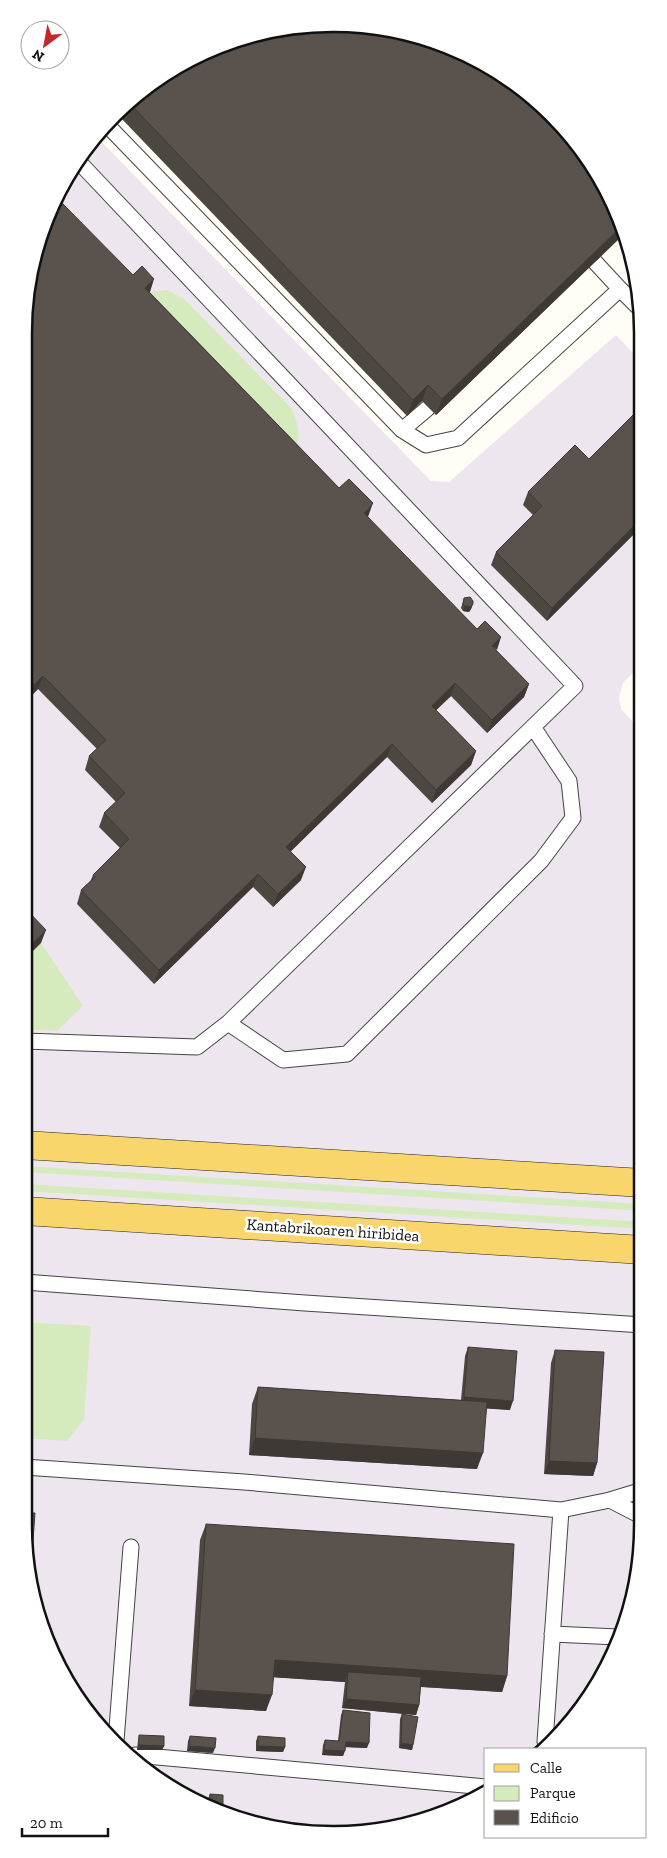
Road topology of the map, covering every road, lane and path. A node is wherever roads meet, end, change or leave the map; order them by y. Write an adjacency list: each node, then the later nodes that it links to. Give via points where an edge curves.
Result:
1 (112, 130): 7 (lane)
2 (83, 166): 8 (lane, via 575,686)
3 (595, 262): 4 (lane)
4 (620, 289): 5 (lane); 7 (lane, via 458,438 426,445)
5 (633, 302)
6 (428, 408): 7 (lane)
7 (402, 430)
8 (533, 727): 9 (lane); 9 (lane, via 569,781 572,818 541,861 347,1054 283,1060)
9 (228, 1022): 10 (lane, via 197,1048)
10 (32, 1041)
11 (32, 1145): 12 (main road)
12 (634, 1183)
13 (32, 1212): 14 (main road, Kantabrikoaren hiribidea)
14 (634, 1249)
15 (32, 1283): 16 (lane)
16 (634, 1324)
17 (32, 1468): 20 (lane, via 244,1482)
18 (634, 1493): 19 (lane)
19 (610, 1500): 20 (lane); 21 (lane)
20 (561, 1510): 23 (lane)
21 (634, 1512)
22 (131, 1547): 25 (lane)
23 (552, 1634): 24 (lane); 26 (lane)
24 (613, 1637)
25 (117, 1733)
26 (545, 1738)
27 (141, 1756): 28 (lane)
28 (481, 1787)

